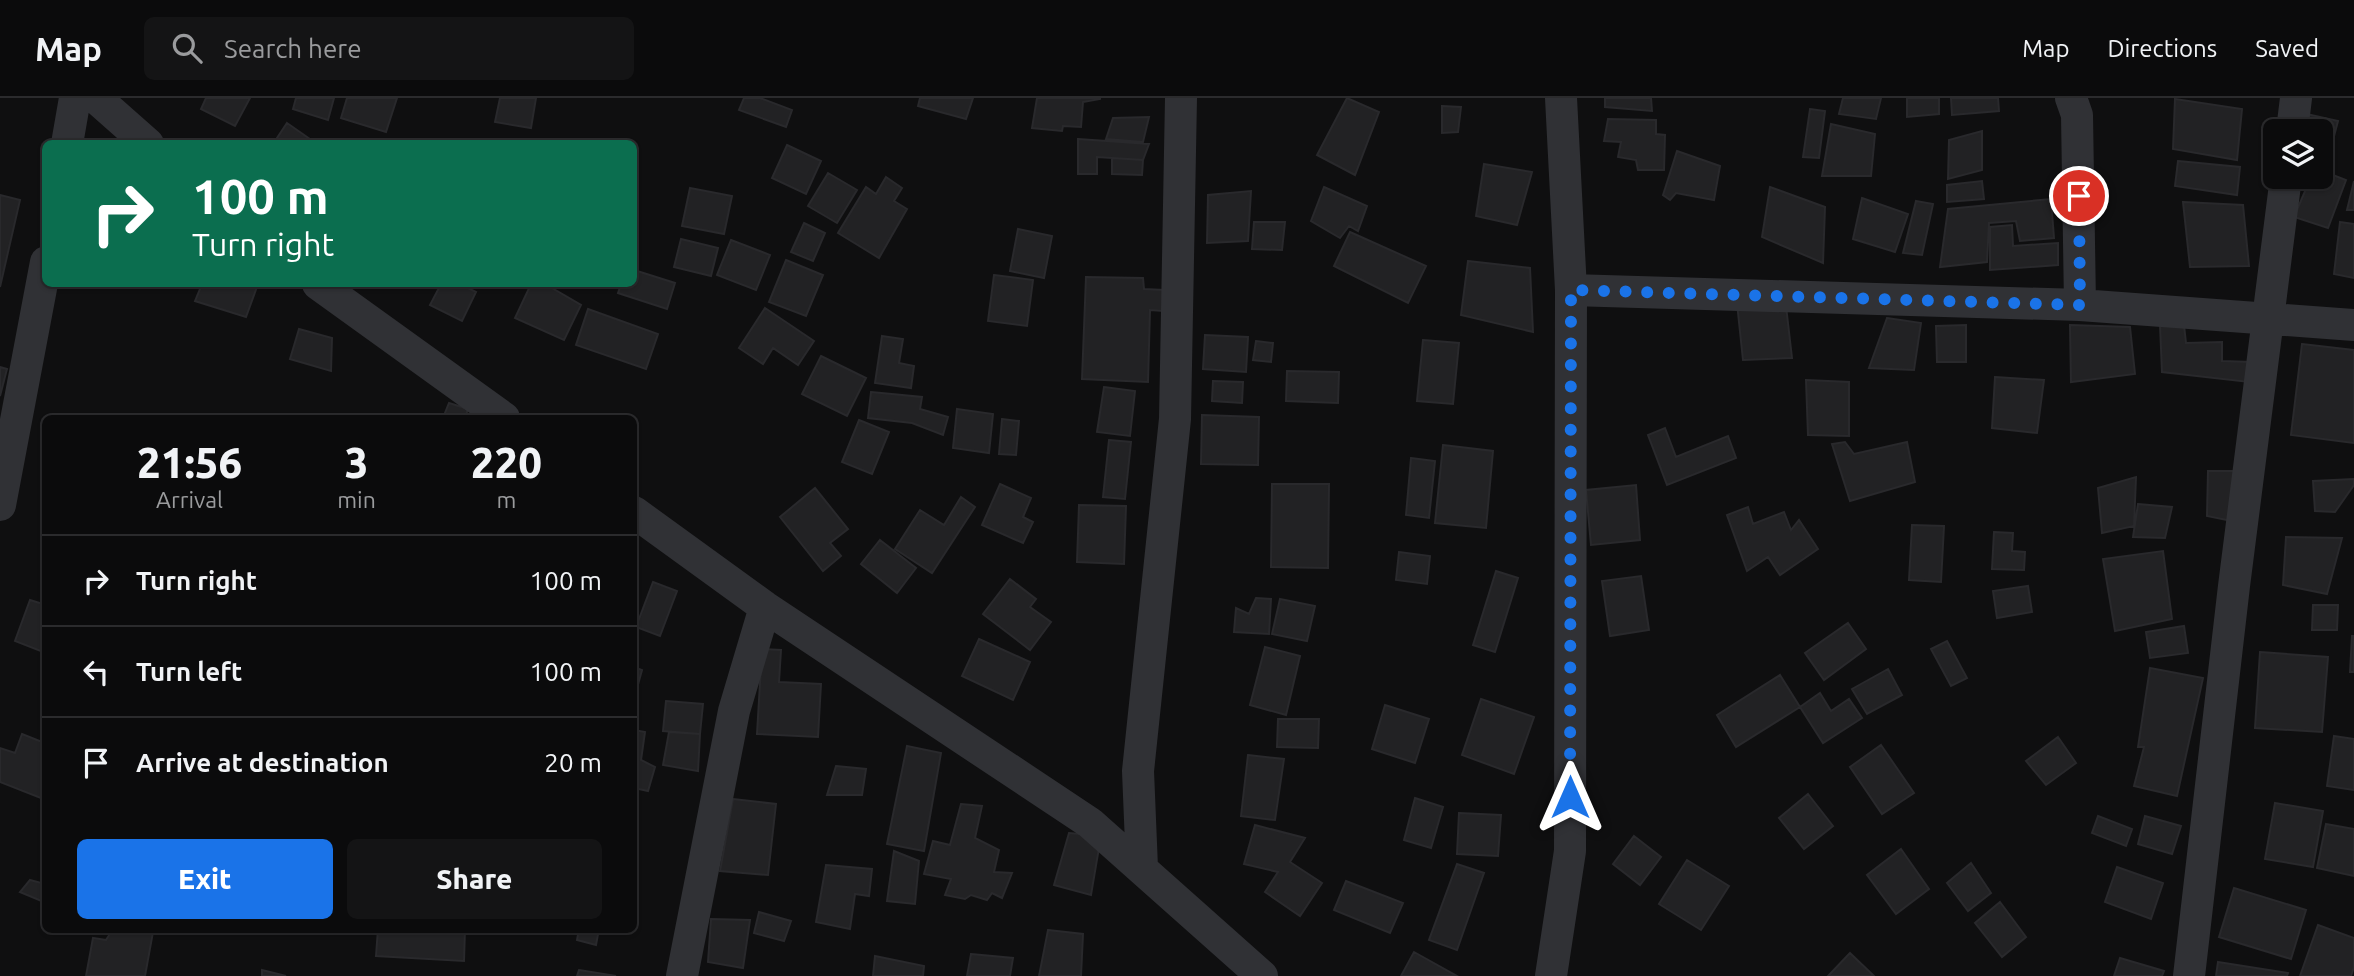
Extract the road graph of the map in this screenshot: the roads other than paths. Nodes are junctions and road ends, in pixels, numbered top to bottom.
1 (75, 98) edge
2 (96, 98) edge
3 (1181, 98) edge
4 (1561, 98) edge
5 (2071, 98) edge
6 (2296, 98) edge
7 (2293, 119) edge
8 (68, 140) edge
9 (143, 140) edge
10 (2284, 189) edge
11 (42, 283) edge
12 (322, 287) edge
13 (1571, 290) junction
14 (2080, 305) junction
15 (2268, 317) junction
16 (2354, 325) edge
17 (500, 415) edge
18 (0, 505) edge
19 (637, 514) edge
20 (765, 607) junction
21 (1142, 868) junction
22 (682, 976) edge
23 (1262, 976) edge
24 (1551, 976) edge
25 (2189, 976) edge

1 - 8 street
2 - 9 street
3 - 21 street
4 - 13 street
5 - 14 street
6 - 7 street
10 - 15 street
11 - 18 street
12 - 17 street
13 - 14 street
13 - 24 street
14 - 15 street
15 - 16 street
15 - 25 street
19 - 20 street
20 - 21 street
20 - 22 street
21 - 23 street

